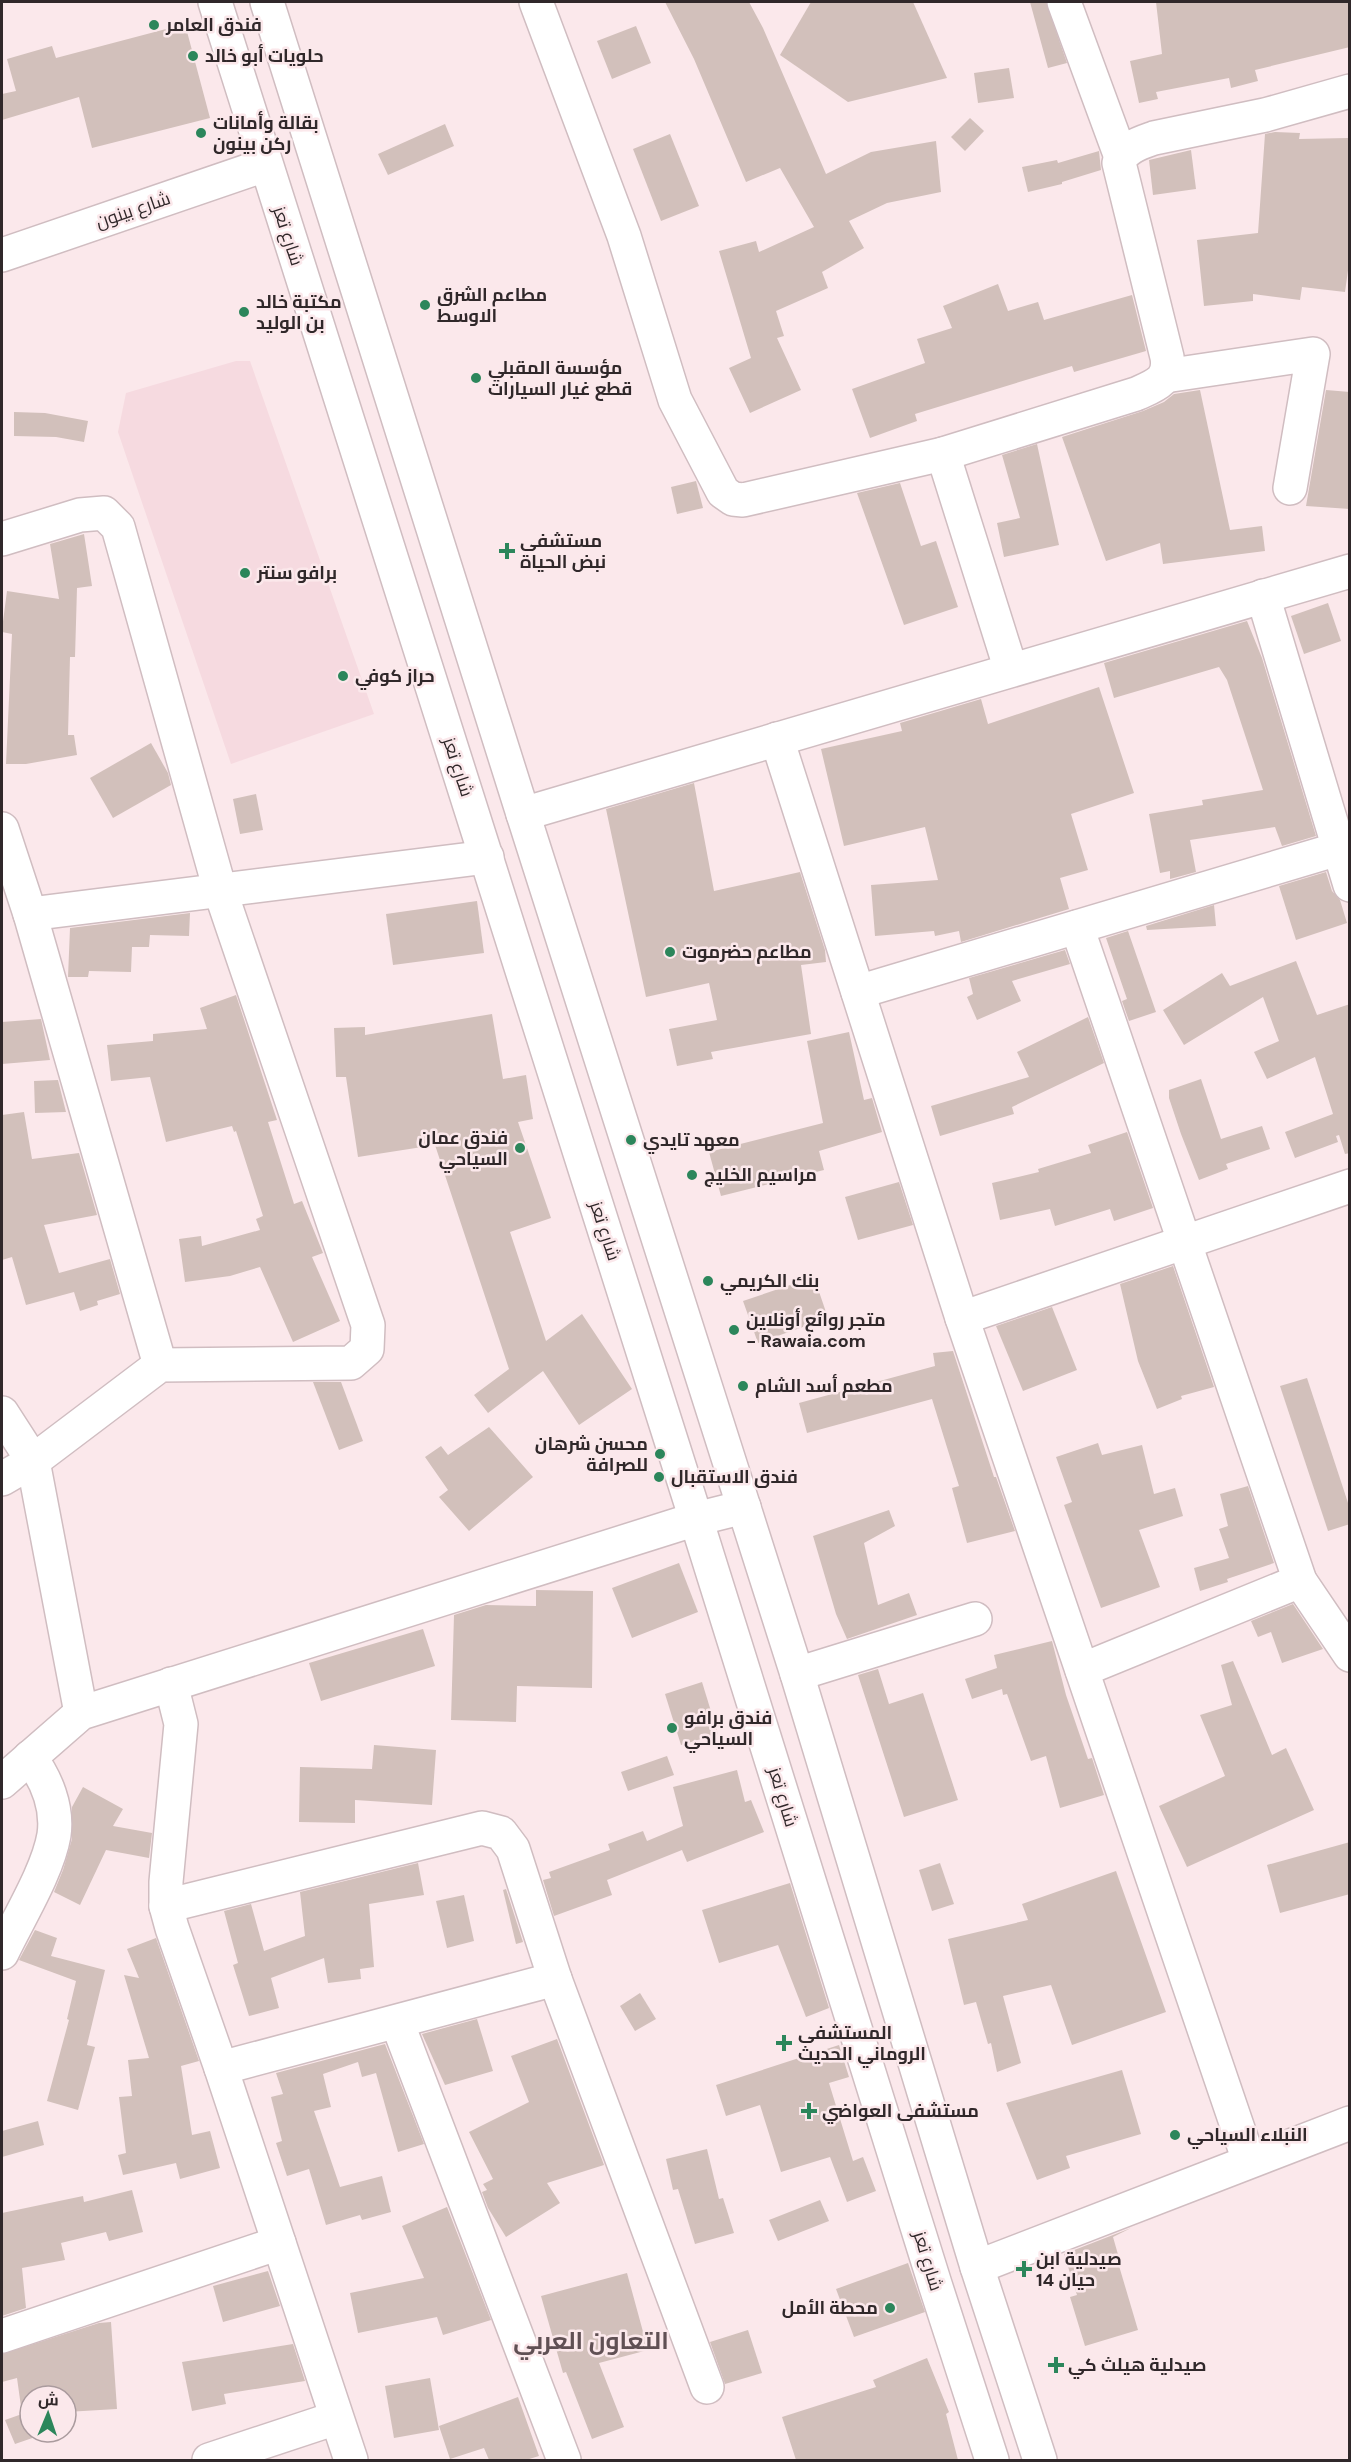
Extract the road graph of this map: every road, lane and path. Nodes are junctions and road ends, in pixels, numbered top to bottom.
1 (215, 2) edge
2 (267, 2) edge
3 (536, 2) edge
4 (1064, 2) edge
5 (1350, 91) edge
6 (1121, 157) junction
7 (265, 165) junction
8 (2, 255) edge
9 (1166, 376) junction
10 (943, 454) junction
11 (1290, 488) dead end
12 (2, 539) edge
13 (1350, 571) edge
14 (1263, 596) junction
15 (1011, 670) junction
16 (777, 740) junction
17 (523, 814) junction
18 (2, 830) edge
19 (1338, 849) junction
20 (487, 857) junction
21 (1350, 885) edge
22 (220, 890) junction
23 (30, 914) junction
24 (1077, 927) junction
25 (858, 992) junction
26 (1350, 1186) edge
27 (1185, 1242) junction
28 (962, 1318) junction
29 (160, 1365) junction
30 (2, 1413) edge
31 (33, 1461) junction
32 (2, 1479) edge
33 (744, 1507) junction
34 (696, 1519) junction
35 (1300, 1581) junction
36 (975, 1619) dead end
37 (1350, 1655) edge
38 (1082, 1670) junction
39 (797, 1674) junction
40 (171, 1684) junction
41 (81, 1713) junction
42 (30, 1757) junction
43 (2, 1782) edge
44 (166, 1906) junction
45 (2, 1953) edge
46 (555, 1979) junction
47 (397, 2022) junction
48 (221, 2068) junction
49 (1350, 2123) edge
50 (1249, 2162) junction
51 (279, 2243) junction
52 (977, 2267) junction
53 (2, 2336) edge
54 (707, 2387) dead end
55 (336, 2418) junction
56 (209, 2460) edge
57 (351, 2460) edge
58 (564, 2460) edge
59 (992, 2460) edge
60 (1040, 2460) edge

1 - 7 main road, شارع تعز
2 - 17 main road
3 - 10 main road
4 - 6 main road
5 - 6 main road
6 - 9 main road
7 - 8 main road, شارع بينون
7 - 20 main road, شارع تعز
9 - 10 main road
9 - 11 main road
10 - 15 main road
12 - 22 main road
13 - 14 main road
14 - 15 main road
14 - 19 main road
15 - 16 main road
16 - 17 main road
16 - 25 main road
17 - 33 main road
18 - 23 main road
19 - 21 main road
19 - 24 main road
20 - 22 main road
20 - 34 main road, شارع تعز
22 - 23 main road
22 - 29 main road
23 - 29 main road
24 - 25 main road
24 - 27 main road
25 - 28 main road
26 - 27 main road
27 - 28 main road
27 - 35 main road
28 - 38 main road
29 - 31 main road
30 - 31 main road
31 - 32 main road
31 - 41 main road
33 - 34 main road
33 - 39 main road
34 - 40 main road
34 - 59 main road, شارع تعز
35 - 37 main road
35 - 38 main road
36 - 39 main road
38 - 50 main road
39 - 52 main road
40 - 41 main road
40 - 44 main road
41 - 42 main road
42 - 43 main road
42 - 45 main road
44 - 46 main road
44 - 48 main road
46 - 47 main road
46 - 54 main road
47 - 48 main road
47 - 58 main road
48 - 51 main road
49 - 50 main road
50 - 52 main road
51 - 53 main road
51 - 55 main road
52 - 60 main road
55 - 56 main road
55 - 57 main road

